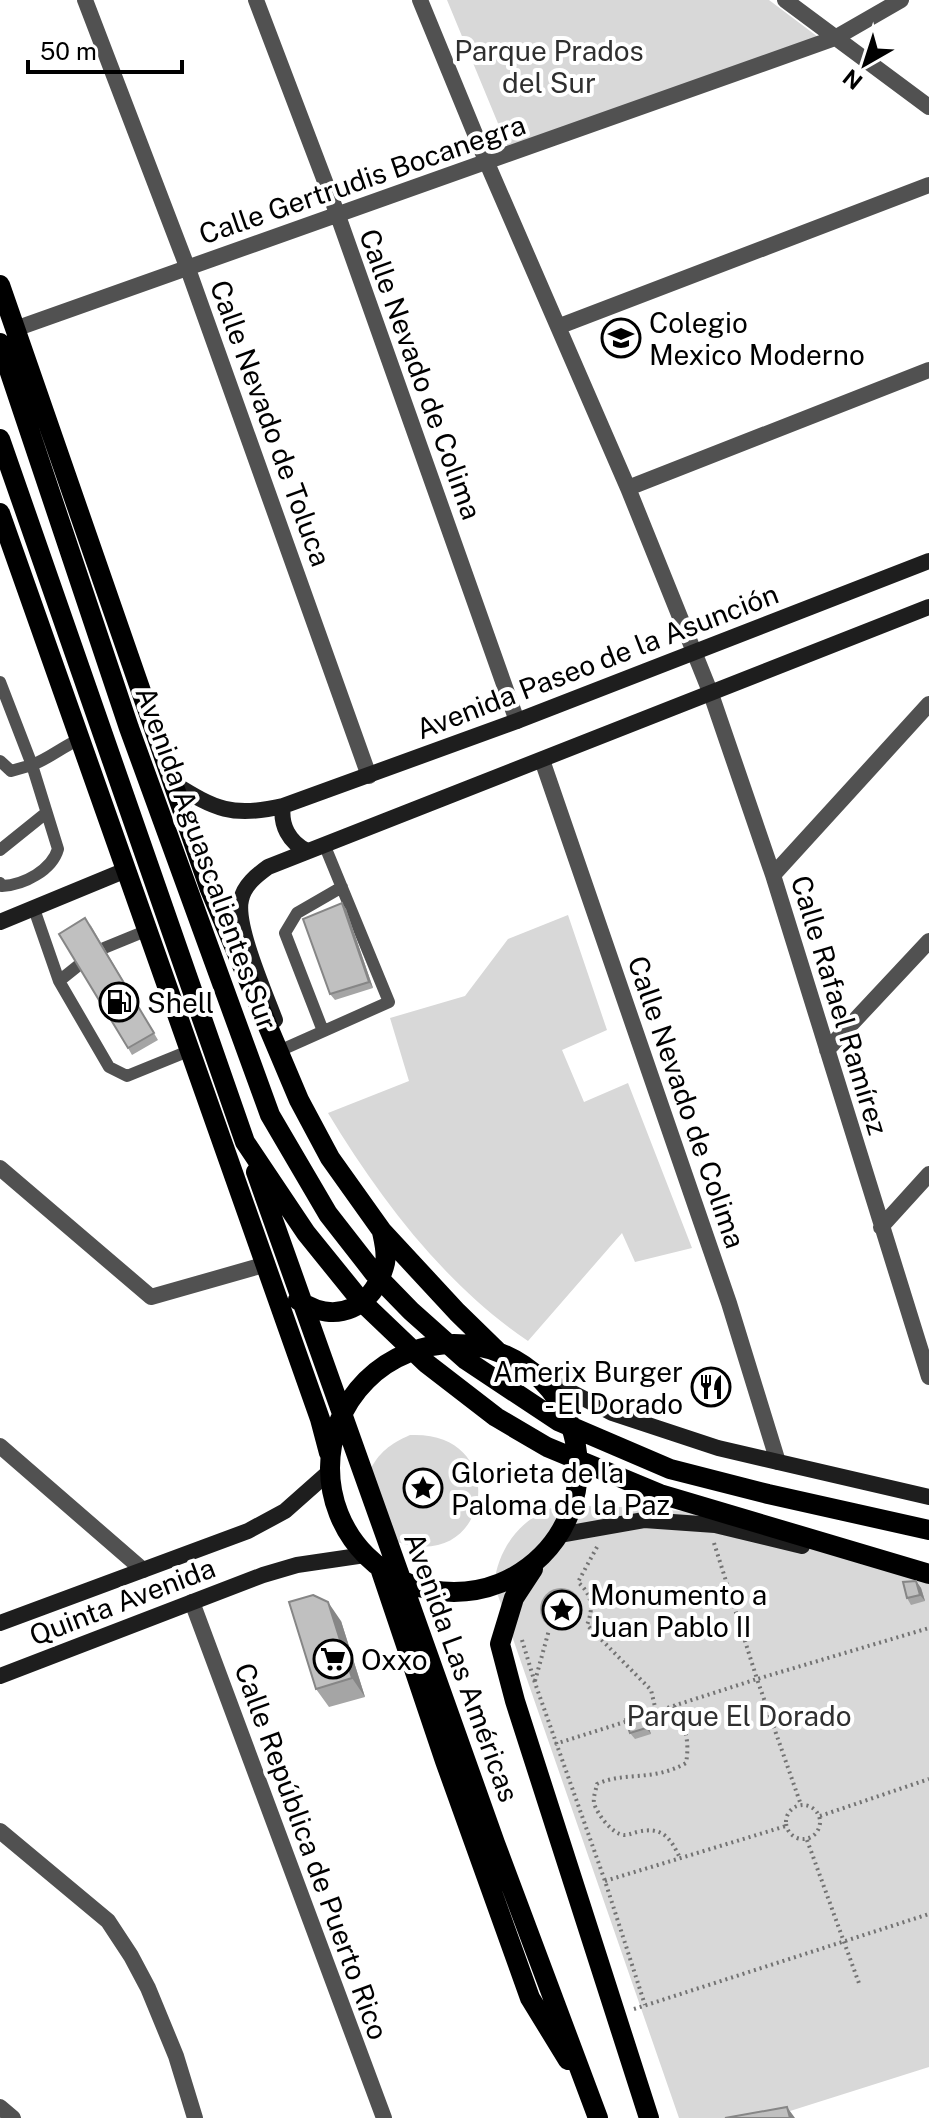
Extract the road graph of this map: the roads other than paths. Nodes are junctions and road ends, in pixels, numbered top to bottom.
1 (85, 0) edge
2 (256, 0) edge
3 (420, 0) edge
4 (785, 0) edge
5 (901, 0) edge
6 (835, 38) junction
7 (929, 107) edge
8 (487, 163) junction
9 (929, 185) edge
10 (337, 213) junction
11 (188, 269) junction
12 (0, 285) edge
13 (560, 326) junction
14 (8, 336) edge
15 (929, 370) edge
16 (0, 439) edge
17 (628, 488) junction
18 (0, 513) edge
19 (929, 561) edge
20 (929, 607) edge
21 (695, 651) junction
22 (0, 682) edge
23 (711, 694) junction
24 (929, 704) edge
25 (517, 721) junction
26 (80, 739) junction
27 (542, 760) junction
28 (0, 761) edge
29 (32, 765) junction
30 (369, 776) junction
31 (173, 783) junction
32 (283, 806) junction
33 (46, 813) junction
34 (324, 844) junction
35 (0, 850) edge
36 (307, 851) junction
37 (126, 870) junction
38 (773, 875) junction
39 (0, 883) edge
40 (342, 887) junction
41 (34, 909) junction
42 (0, 922) edge
43 (148, 930) junction
44 (929, 941) edge
45 (104, 948) edge
46 (79, 965) edge
47 (59, 981) junction
48 (323, 1031) junction
49 (278, 1048) junction
50 (191, 1050) junction
51 (827, 1050) junction
52 (245, 1142) junction
53 (0, 1168) edge
54 (929, 1174) edge
55 (881, 1227) junction
56 (382, 1231) junction
57 (267, 1264) junction
58 (497, 1351) junction
59 (536, 1374) junction
60 (929, 1377) edge
61 (0, 1446) edge
62 (778, 1462) junction
63 (329, 1463) junction
64 (929, 1497) edge
65 (929, 1530) edge
66 (559, 1535) junction
67 (373, 1562) junction
68 (537, 1562) junction
69 (143, 1570) junction
70 (929, 1574) edge
71 (929, 1584) edge
72 (192, 1602) junction
73 (0, 1623) edge
74 (0, 1676) edge
75 (0, 1831) edge
76 (0, 2107) edge
77 (597, 2113) edge
78 (13, 2118) edge
79 (195, 2118) edge
80 (384, 2118) edge
81 (649, 2118) edge

1 - 11 street, Calle Nevado de Toluca
2 - 10 street, Calle Nevado de Colima
3 - 8 street, Calle Rafael Ramírez
4 - 6 street
5 - 6 street, Calle Gertrudis Bocanegra
6 - 7 street
6 - 8 street, Calle Gertrudis Bocanegra
8 - 10 street, Calle Gertrudis Bocanegra
8 - 13 street, Calle Rafael Ramírez
9 - 13 street
10 - 11 street, Calle Gertrudis Bocanegra
10 - 25 street, Calle Nevado de Colima
11 - 14 street, Calle Gertrudis Bocanegra
11 - 30 street, Calle Nevado de Toluca
12 - 14 main road, Avenida Aguascalientes Sur
13 - 17 street, Calle Rafael Ramírez
14 - 31 main road, Avenida Aguascalientes Sur
14 - 65 main road, Avenida Aguascalientes Sur
15 - 17 street
16 - 52 main road, Avenida Aguascalientes Sur
17 - 21 street, Calle Rafael Ramírez
18 - 26 main road
19 - 21 street, Avenida Paseo de la Asunción
20 - 23 street
21 - 23 street, Calle Rafael Ramírez
21 - 25 street, Avenida Paseo de la Asunción
22 - 29 lane
23 - 27 street
23 - 38 street, Calle Rafael Ramírez
24 - 38 street
25 - 30 street, Avenida Paseo de la Asunción
26 - 29 lane
26 - 37 main road
27 - 34 street
27 - 62 street, Calle Nevado de Colima
28 - 29 lane
29 - 33 lane
30 - 32 street, Avenida Paseo de la Asunción
31 - 32 street, Avenida Paseo de la Asunción
31 - 49 main road, Avenida Aguascalientes Sur
32 - 36 street
33 - 35 lane
33 - 39 lane
34 - 36 street
34 - 40 lane
36 - 49 street
37 - 41 street
37 - 43 main road
38 - 51 street, Calle Rafael Ramírez
40 - 48 lane
40 - 48 lane
41 - 42 street
41 - 47 lane
43 - 45 lane
43 - 50 main road
44 - 51 street
46 - 47 lane
47 - 50 lane
48 - 49 lane
49 - 56 main road, Avenida Aguascalientes Sur
50 - 57 main road
51 - 55 street, Calle Rafael Ramírez
52 - 70 main road, Avenida Aguascalientes Sur
52 - 77 main road, Avenida Las Américas
53 - 57 street
54 - 55 street
55 - 60 street, Calle Rafael Ramírez
56 - 57 main road
56 - 58 main road, Avenida Aguascalientes Sur
57 - 63 main road
58 - 59 main road
58 - 63 main road
59 - 62 street
59 - 66 main road
61 - 69 street
62 - 64 street
63 - 67 main road
63 - 69 street, Quinta Avenida
66 - 68 main road
66 - 71 street
67 - 68 main road
67 - 72 street, Quinta Avenida
67 - 77 main road
68 - 81 main road, Avenida Las Américas
69 - 73 street, Quinta Avenida
72 - 74 street, Quinta Avenida
72 - 80 street, Calle República de Puerto Rico
75 - 79 street
76 - 78 street

